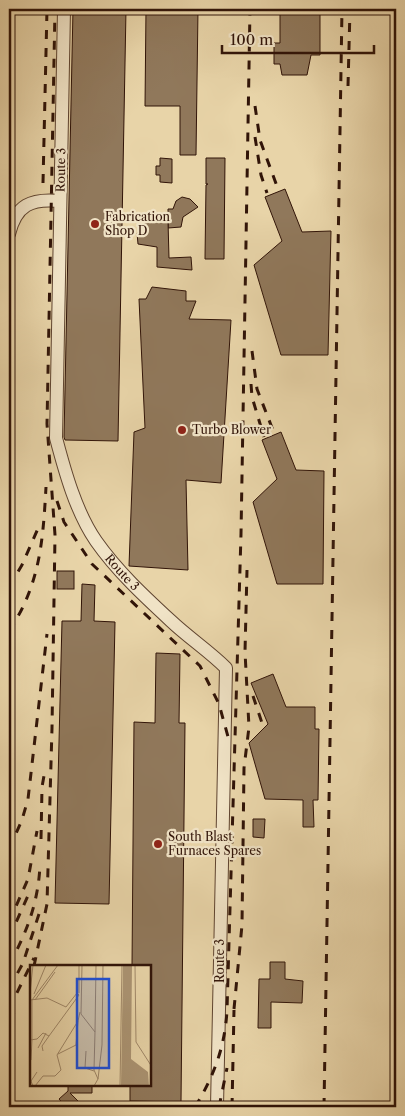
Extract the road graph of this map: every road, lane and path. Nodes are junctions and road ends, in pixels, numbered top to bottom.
1 (64, 9) edge
2 (60, 201) junction
3 (9, 234) edge
4 (217, 1107) edge

1 - 2 street, Route 3
2 - 3 street
2 - 4 street, Route 3

